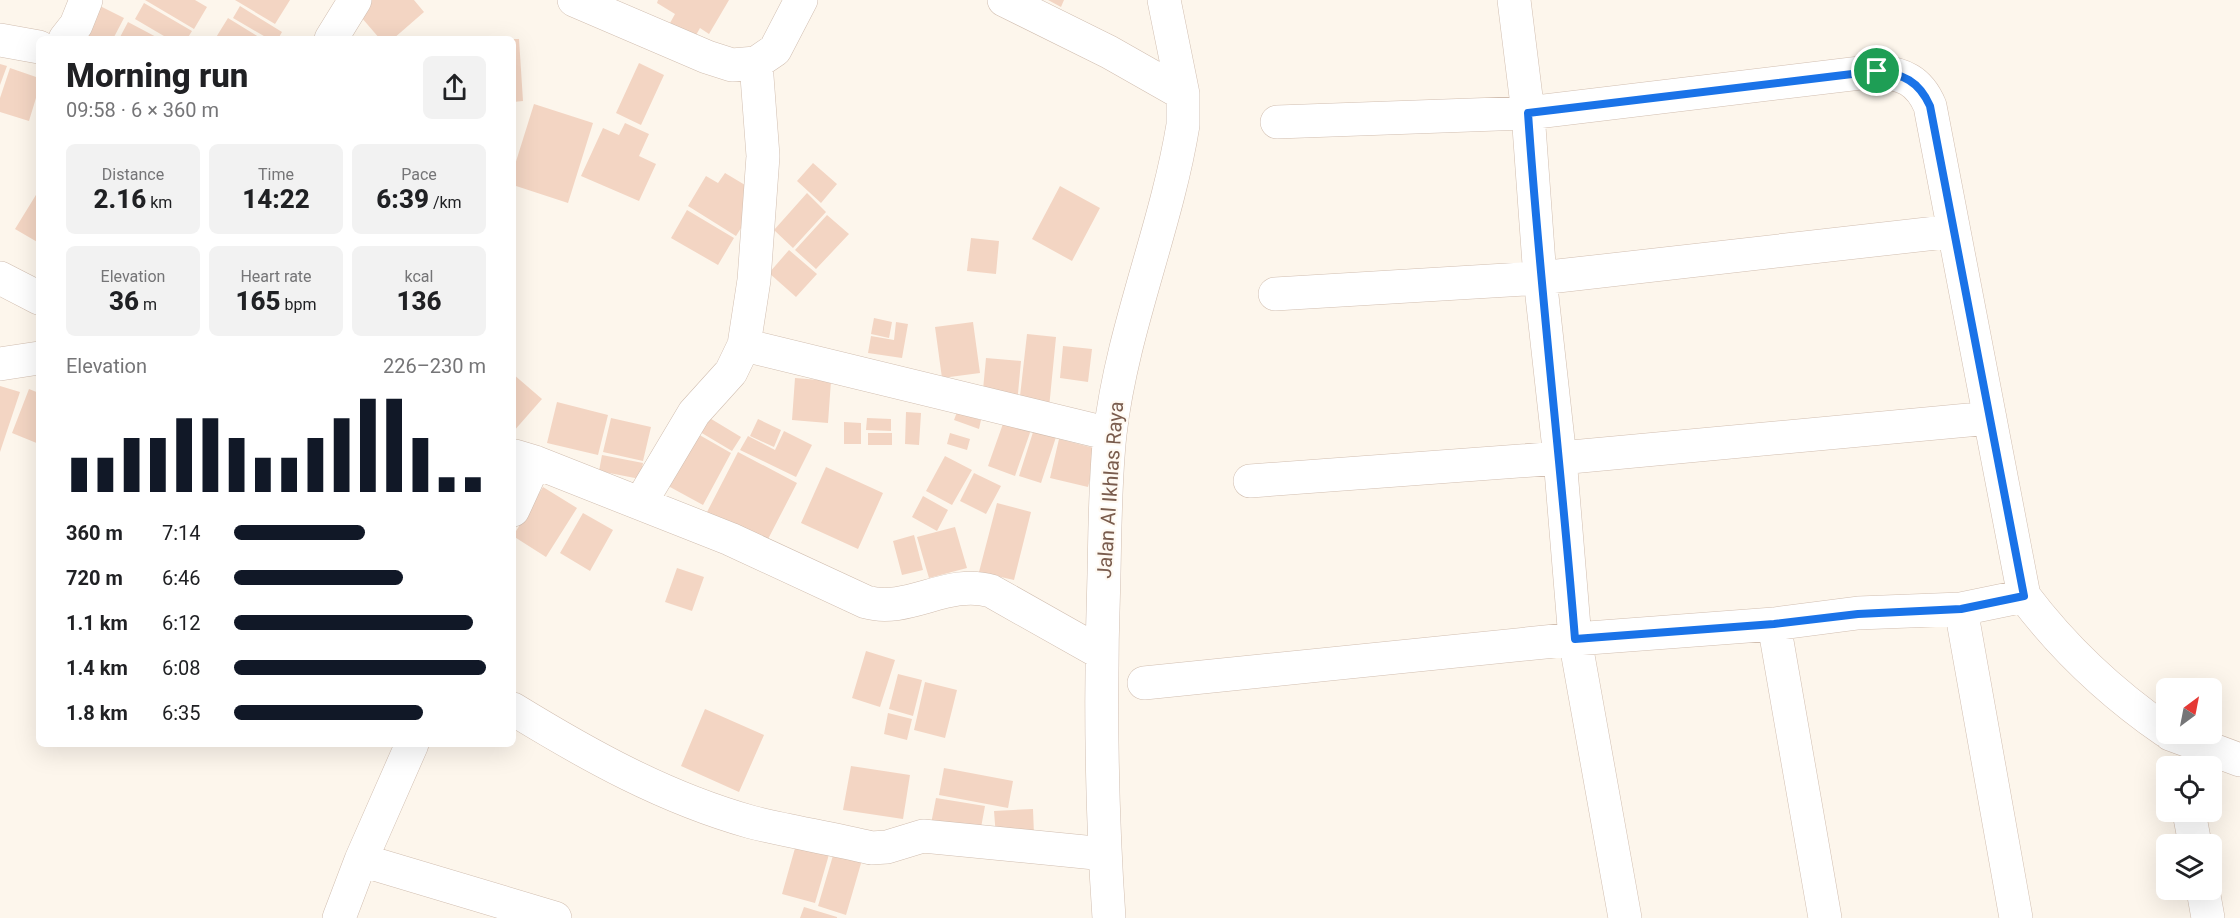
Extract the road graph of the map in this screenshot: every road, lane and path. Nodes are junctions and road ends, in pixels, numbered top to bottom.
1 (86, 0) edge
2 (355, 0) edge
3 (574, 0) edge
4 (801, 0) edge
5 (1004, 0) edge
6 (1164, 0) edge
7 (1514, 0) edge
8 (67, 36) edge
9 (333, 36) edge
10 (0, 40) edge
11 (36, 46) edge
12 (756, 63) junction
13 (1183, 94) junction
14 (1528, 113) junction
15 (1277, 122) dead end
16 (1954, 231) junction
17 (0, 278) edge
18 (1540, 278) junction
19 (1275, 294) dead end
20 (36, 296) edge
21 (744, 345) junction
22 (36, 358) edge
23 (0, 364) edge
24 (1990, 418) junction
25 (1110, 434) junction
26 (524, 458) edge
27 (1560, 458) junction
28 (1250, 481) dead end
29 (516, 496) edge
30 (641, 502) junction
31 (2024, 596) junction
32 (1961, 609) junction
33 (1774, 624) junction
34 (1575, 639) junction
35 (1101, 653) junction
36 (1144, 683) dead end
37 (516, 711) edge
38 (2156, 727) edge
39 (2181, 744) edge
40 (411, 747) edge
41 (2240, 760) edge
42 (1105, 854) junction
43 (361, 860) junction
44 (2205, 900) edge
45 (339, 918) edge
46 (555, 918) edge
47 (1109, 918) edge
48 (1625, 918) edge
49 (1825, 918) edge
50 (2016, 918) edge
51 (2208, 918) edge

1 - 8 street
2 - 9 street
3 - 12 street
4 - 12 street
5 - 13 street
6 - 13 street, Jalan Al Ikhlas Raya
7 - 14 street
10 - 11 street
12 - 21 street
13 - 25 street, Jalan Al Ikhlas Raya
14 - 15 street
14 - 16 street
14 - 18 street
16 - 18 street
16 - 24 street
17 - 20 street
18 - 19 street
18 - 27 street
21 - 25 street
21 - 30 street
22 - 23 street
24 - 27 street
24 - 31 street
25 - 35 street, Jalan Al Ikhlas Raya
26 - 29 street
26 - 30 street
27 - 28 street
27 - 34 street
30 - 35 street
31 - 32 street
31 - 38 street
32 - 33 street
32 - 50 street
33 - 34 street
33 - 49 street
34 - 36 street
34 - 48 street
35 - 42 street, Jalan Al Ikhlas Raya
37 - 42 street
39 - 41 street
40 - 43 street
42 - 47 street, Jalan Al Ikhlas Raya
43 - 45 street
43 - 46 street
44 - 51 street

